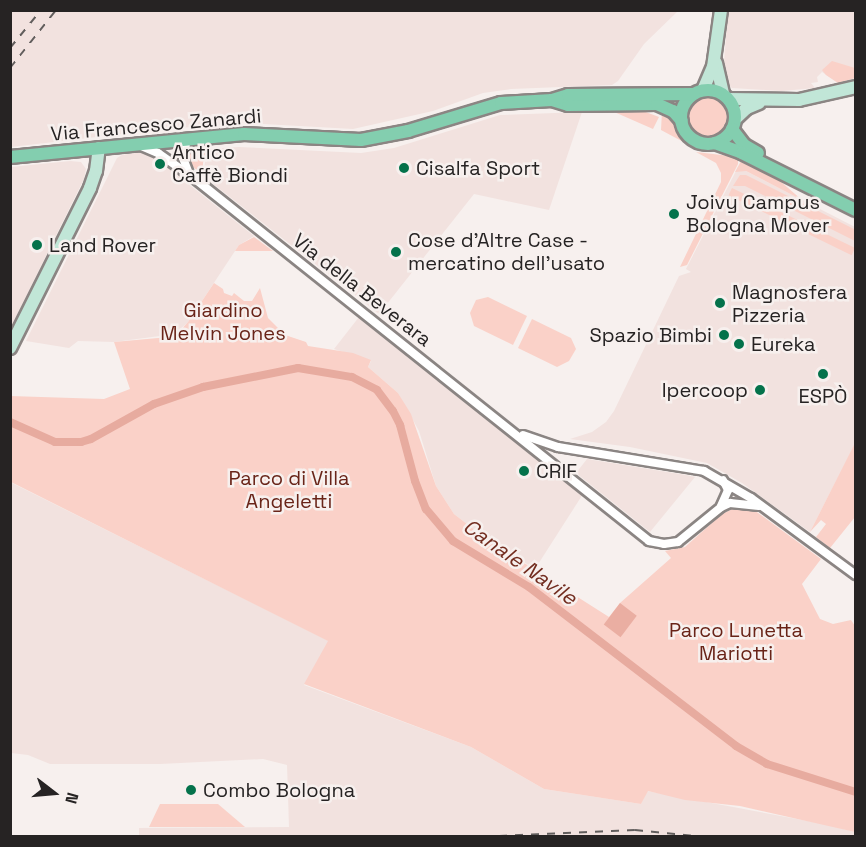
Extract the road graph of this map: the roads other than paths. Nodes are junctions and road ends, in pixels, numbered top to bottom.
1 (715, 10) edge
2 (721, 10) edge
3 (717, 31) junction
4 (715, 58) junction
5 (855, 87) edge
6 (698, 92) junction
7 (726, 97) junction
8 (552, 100) junction
9 (765, 101) junction
10 (682, 121) junction
11 (734, 124) junction
12 (187, 140) junction
13 (715, 143) junction
14 (137, 145) junction
15 (99, 148) junction
16 (10, 157) edge
17 (190, 174) junction
18 (855, 202) edge
19 (855, 210) edge
20 (10, 348) edge
21 (514, 431) junction
22 (569, 448) junction
23 (558, 468) junction
24 (723, 480) junction
25 (759, 506) junction
26 (721, 507) junction
27 (855, 575) edge

1 - 3 main road
2 - 3 main road
3 - 4 main road
4 - 6 main road
4 - 7 main road
5 - 9 main road
6 - 7 main road
6 - 8 main road, Via Francesco Zanardi
6 - 10 main road
7 - 9 main road
7 - 11 main road
8 - 10 main road, Via Francesco Zanardi
8 - 12 main road, Via Francesco Zanardi
9 - 11 main road
10 - 13 main road
11 - 13 main road
11 - 18 main road
12 - 14 main road, Via Francesco Zanardi
12 - 17 street
13 - 19 main road
14 - 15 main road, Via Francesco Zanardi
14 - 17 street, Via della Beverara
15 - 16 main road, Via Francesco Zanardi
15 - 20 main road
17 - 21 street, Via della Beverara
21 - 22 street, Via della Beverara
21 - 23 street, Via della Beverara
22 - 23 street
22 - 24 street, Via della Beverara
23 - 26 street, Via della Beverara
24 - 25 street, Via della Beverara
24 - 26 street
25 - 26 street
25 - 27 street, Via della Beverara

